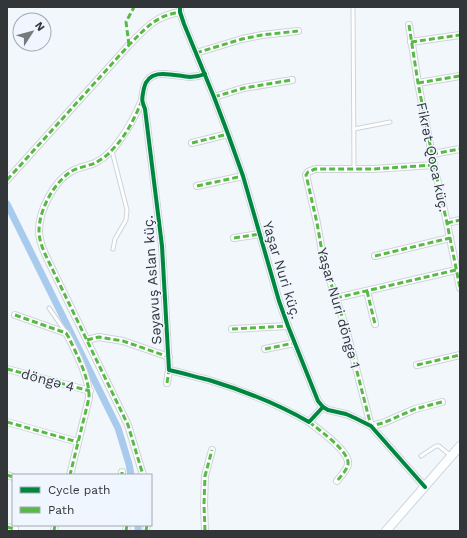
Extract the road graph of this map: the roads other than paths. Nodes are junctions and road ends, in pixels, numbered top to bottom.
1 (354, 7) edge
2 (180, 9) edge
3 (409, 25) dead end
4 (298, 31) dead end
5 (460, 36) edge
6 (411, 42) junction
7 (196, 53) junction
8 (205, 74) junction
9 (460, 76) edge
10 (292, 80) dead end
11 (418, 83) junction
12 (214, 97) junction
13 (142, 100) junction
14 (390, 122) dead end
15 (354, 129) junction
16 (228, 134) junction
17 (192, 142) dead end
18 (460, 149) edge
19 (112, 151) junction
20 (432, 154) junction
21 (434, 165) junction
22 (354, 169) junction
23 (243, 176) junction
24 (7, 180) edge
25 (197, 186) dead end
26 (460, 220) edge
27 (447, 223) junction
28 (260, 234) junction
29 (234, 238) dead end
30 (450, 238) junction
31 (112, 249) dead end
32 (375, 256) dead end
33 (456, 270) junction
34 (460, 288) edge
35 (367, 291) junction
36 (336, 298) junction
37 (48, 308) dead end
38 (15, 315) dead end
39 (375, 324) dead end
40 (288, 326) junction
41 (232, 329) dead end
42 (66, 333) junction
43 (87, 340) junction
44 (294, 343) junction
45 (265, 349) dead end
46 (460, 355) edge
47 (169, 357) junction
48 (417, 365) dead end
49 (7, 369) edge
50 (170, 370) junction
51 (167, 383) dead end
52 (90, 391) junction
53 (442, 402) dead end
54 (323, 407) junction
55 (7, 422) edge
56 (309, 422) junction
57 (371, 426) junction
58 (78, 442) junction
59 (460, 446) edge
60 (212, 450) dead end
61 (421, 456) dead end
62 (451, 456) junction
63 (70, 474) edge
64 (143, 474) edge
65 (337, 481) dead end
66 (425, 487) junction
67 (7, 527) edge
68 (15, 529) dead end
69 (205, 531) edge
70 (386, 531) edge

1 - 15 lane
2 - 7 street, Yaşar Nuri küç.
2 - 24 street
3 - 6 street, Fikrət Qoca küç.
4 - 7 street
5 - 6 street
6 - 11 street, Fikrət Qoca küç.
7 - 8 street, Yaşar Nuri küç.
8 - 12 street, Yaşar Nuri küç.
8 - 13 street, Səyavuş Aslan küç.
9 - 11 street
10 - 12 street
11 - 20 street, Fikrət Qoca küç.
12 - 16 street, Yaşar Nuri küç.
13 - 19 street
13 - 47 street, Səyavuş Aslan küç.
14 - 15 lane
15 - 22 lane
16 - 17 street
16 - 23 street, Yaşar Nuri küç.
18 - 20 street
19 - 31 lane
19 - 43 street
20 - 21 street, Fikrət Qoca küç.
21 - 22 street, Yaşar Nuri döngə 1
21 - 27 street, Fikrət Qoca küç.
22 - 36 street, Yaşar Nuri döngə 1
23 - 25 street
23 - 28 street, Yaşar Nuri küç.
26 - 27 street
27 - 30 street, Fikrət Qoca küç.
28 - 29 street
28 - 40 street, Yaşar Nuri küç.
30 - 32 street
30 - 33 street, Fikrət Qoca küç.
33 - 34 street, Fikrət Qoca küç.
33 - 35 street
35 - 36 street
35 - 39 street
36 - 57 street, Yaşar Nuri döngə 1
37 - 42 lane
38 - 42 street
40 - 41 street
40 - 44 street, Yaşar Nuri küç.
42 - 52 street
43 - 47 street
43 - 64 street
44 - 45 street
44 - 54 street, Yaşar Nuri küç.
46 - 48 street
47 - 50 street, Səyavuş Aslan küç.
49 - 52 street, döngə 4
50 - 51 street, Səyavuş Aslan küç.
50 - 56 street
52 - 58 street
53 - 57 street
54 - 56 street
54 - 57 street
55 - 58 street
56 - 65 street
57 - 66 street
58 - 63 street
59 - 62 street
60 - 69 street
61 - 62 lane
62 - 66 street
66 - 70 street
67 - 68 street

